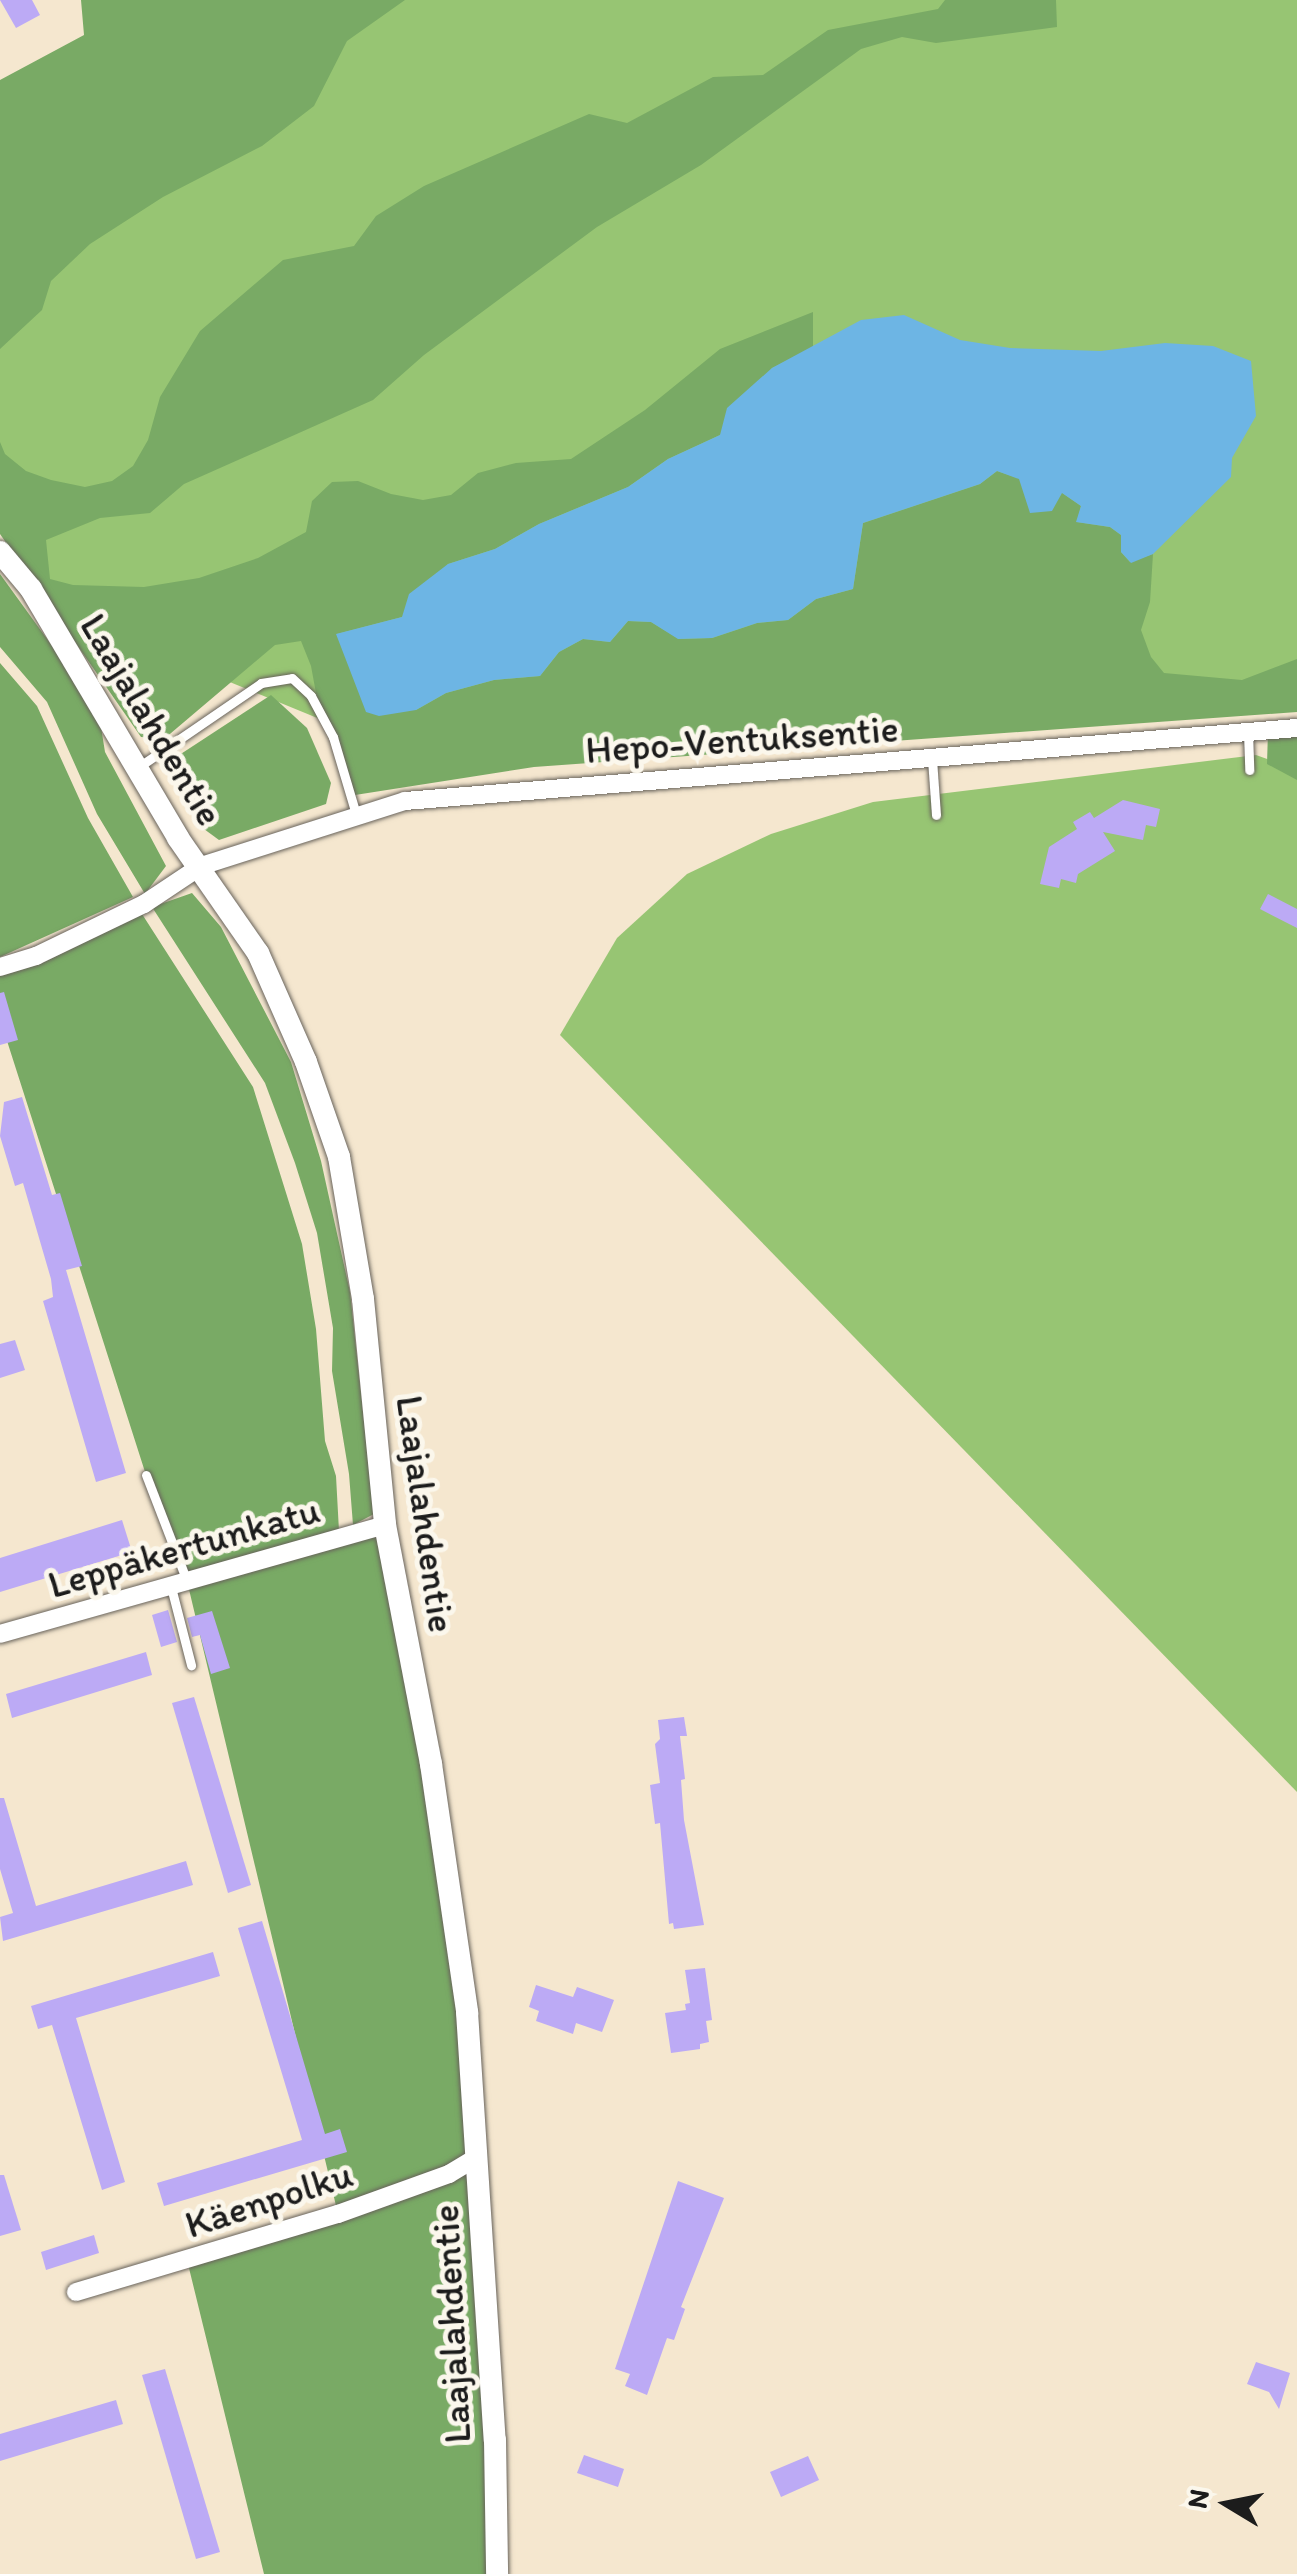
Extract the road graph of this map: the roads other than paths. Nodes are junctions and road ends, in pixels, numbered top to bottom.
1 (0, 552) edge
2 (1297, 728) edge
3 (1248, 732) junction
4 (932, 758) junction
5 (138, 768) junction
6 (1249, 770) dead end
7 (356, 814) junction
8 (936, 814) dead end
9 (201, 866) junction
10 (0, 967) edge
11 (146, 1475) dead end
12 (385, 1525) junction
13 (179, 1584) junction
14 (0, 1634) edge
15 (191, 1665) dead end
16 (477, 2157) junction
17 (76, 2292) dead end
18 (497, 2574) edge

1 - 5 street, Laajalahdentie
2 - 3 street, Hepo-Ventuksentie
3 - 4 street, Hepo-Ventuksentie
3 - 6 lane
4 - 7 street, Hepo-Ventuksentie
4 - 8 lane
5 - 7 lane
5 - 9 street, Laajalahdentie
7 - 9 street, Hepo-Ventuksentie
9 - 10 street, Hepo-Ventuksentie
9 - 12 street, Laajalahdentie
11 - 13 lane
12 - 13 street, Leppäkertunkatu
12 - 16 street, Laajalahdentie
13 - 14 street, Leppäkertunkatu
13 - 15 lane
16 - 17 street, Käenpolku
16 - 18 street, Laajalahdentie

